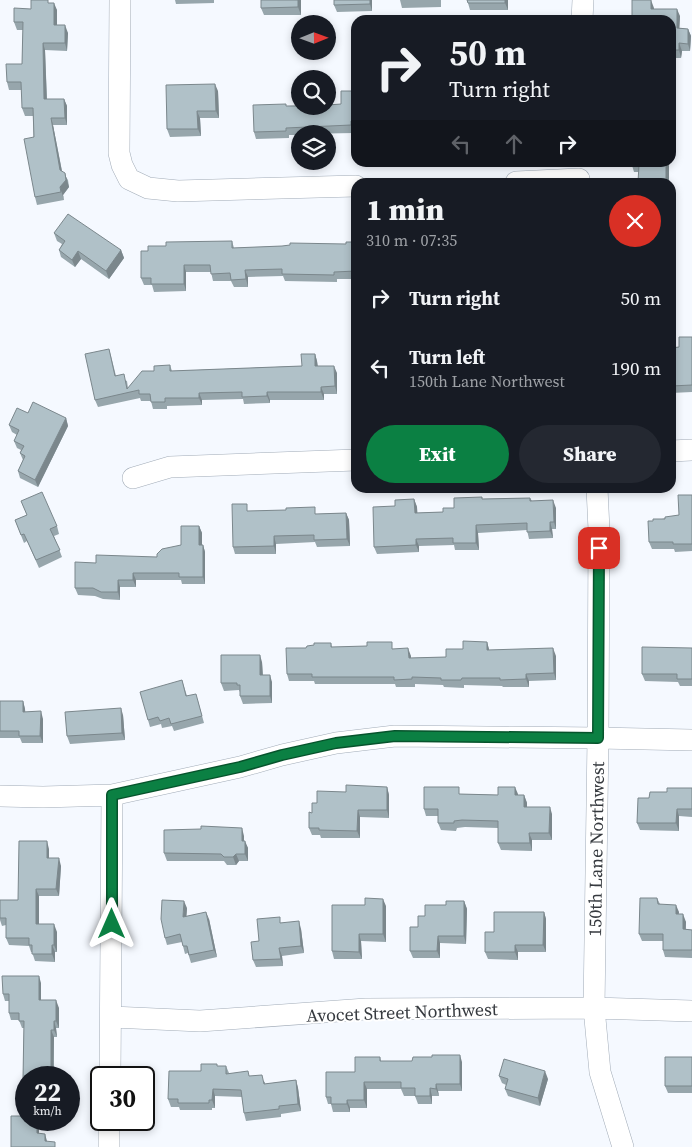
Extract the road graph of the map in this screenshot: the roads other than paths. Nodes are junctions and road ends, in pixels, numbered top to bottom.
1 (120, 0) edge
2 (583, 0) edge
3 (582, 15) edge
4 (579, 175) edge
5 (552, 178) edge
6 (351, 186) edge
7 (692, 450) edge
8 (676, 451) edge
9 (351, 460) edge
10 (133, 478) dead end
11 (597, 493) edge
12 (598, 738) junction
13 (692, 740) edge
14 (112, 795) junction
15 (0, 796) edge
16 (594, 1008) junction
17 (692, 1011) edge
18 (112, 1017) junction
19 (110, 1066) edge
20 (110, 1131) edge
21 (109, 1147) edge
22 (623, 1147) edge

1 - 6 street
2 - 3 street
4 - 5 street
7 - 8 street
9 - 10 street
11 - 12 street, 150th Lane Northwest
12 - 13 street
12 - 14 street
12 - 16 street, 150th Lane Northwest
14 - 15 street
14 - 18 street
16 - 17 street, Avocet Street Northwest
16 - 18 street, Avocet Street Northwest
16 - 22 street, 150th Lane Northwest
18 - 19 street
20 - 21 street

